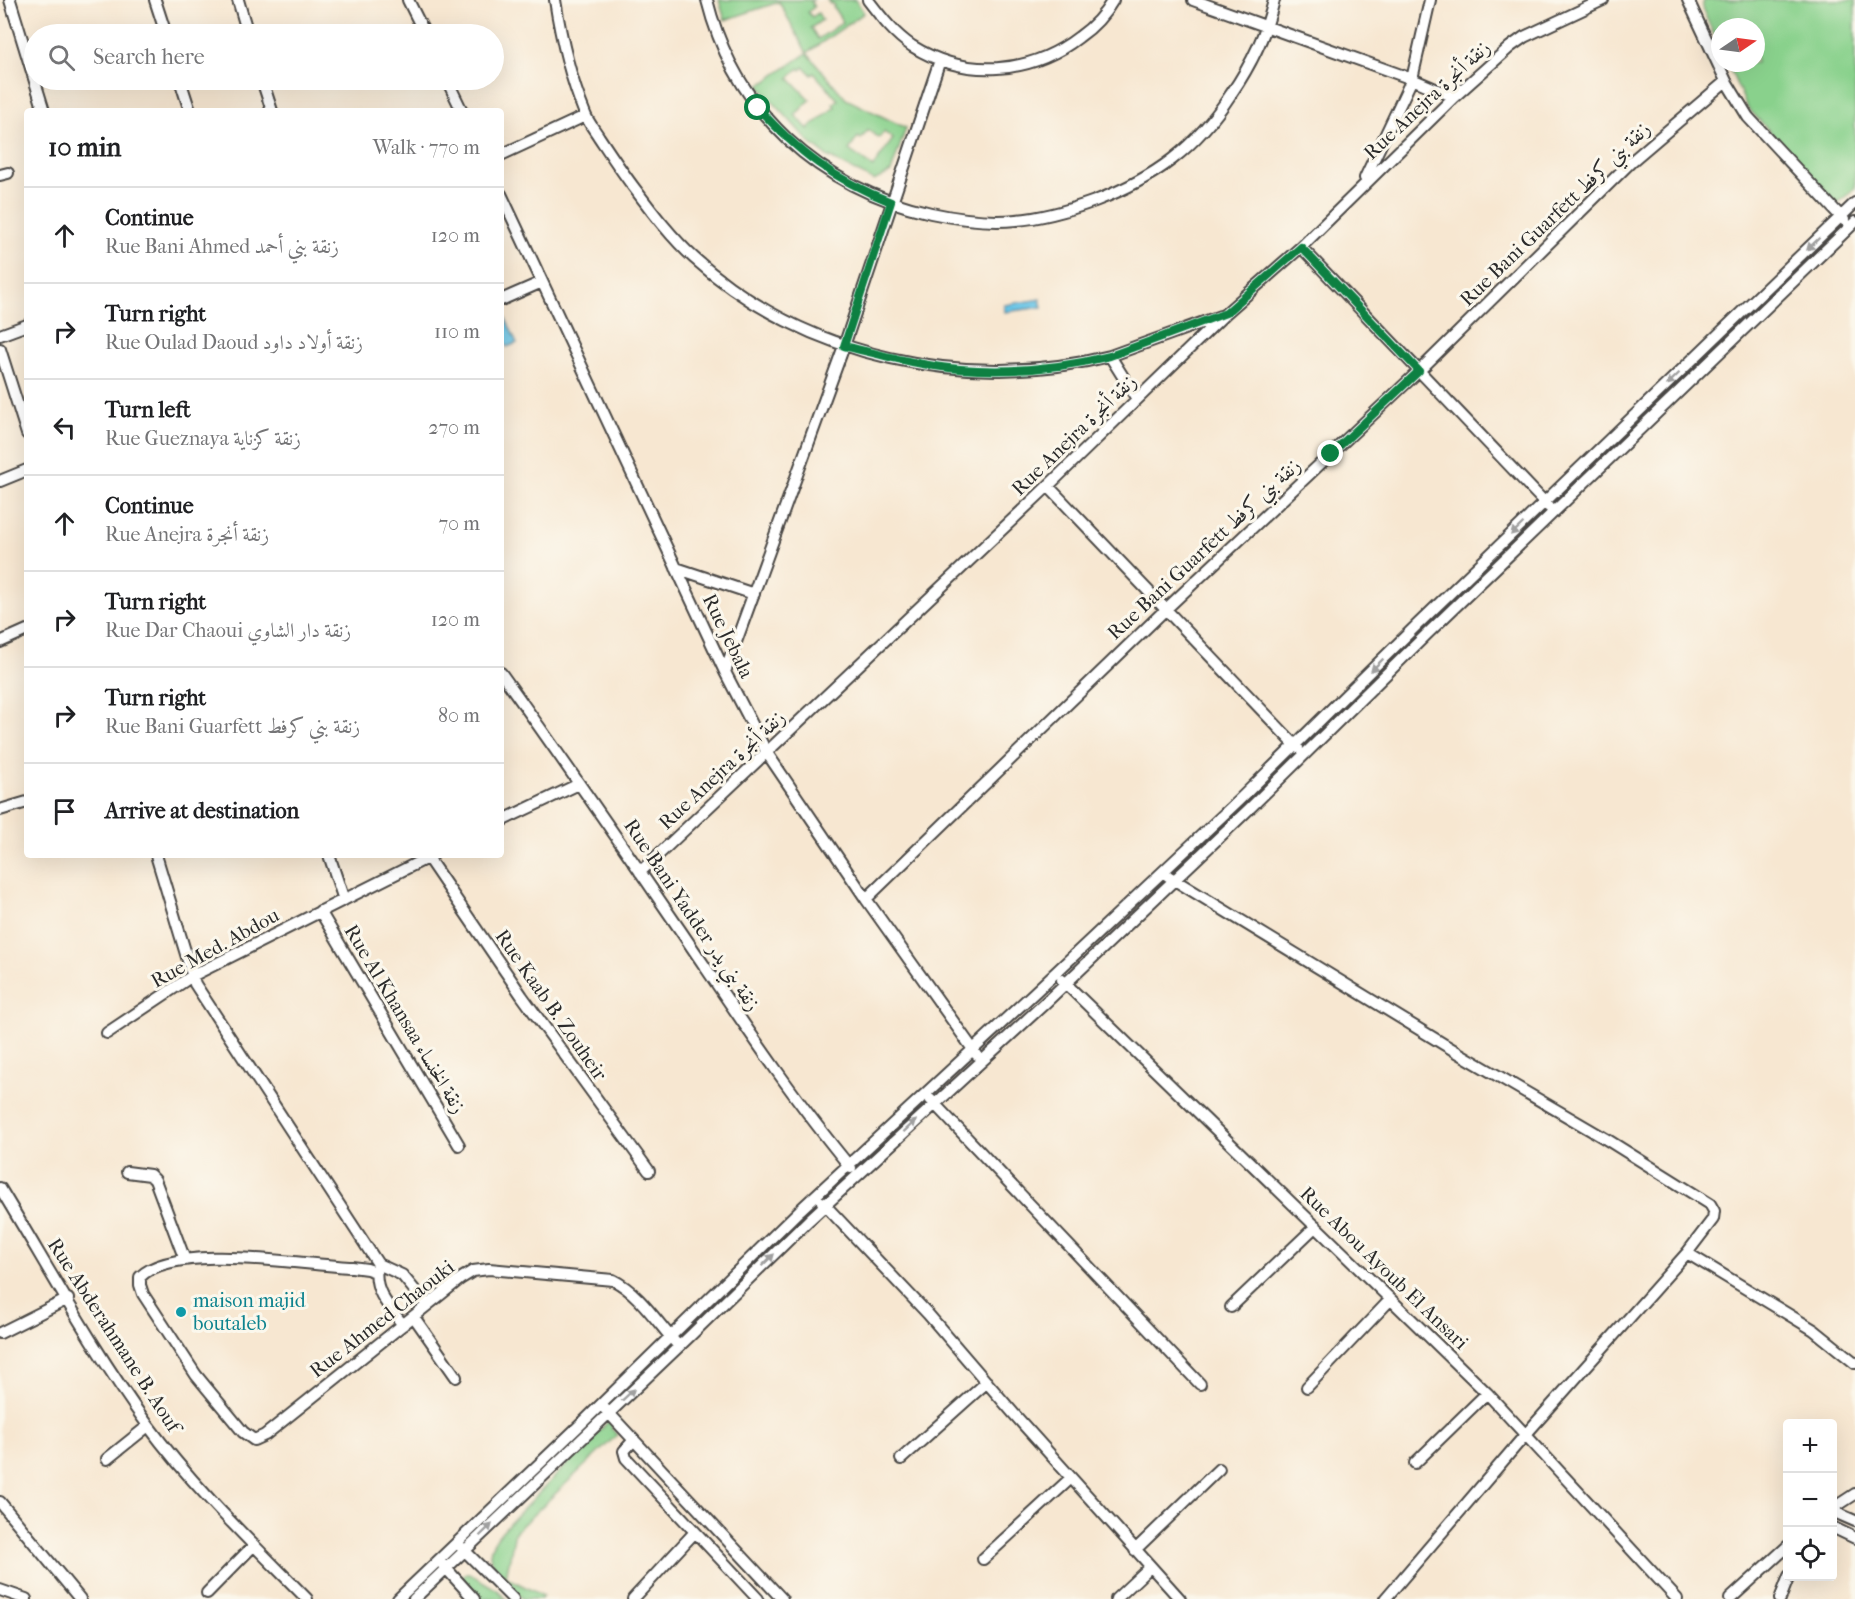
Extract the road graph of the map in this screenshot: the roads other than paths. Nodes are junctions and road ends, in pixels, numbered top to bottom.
1 (10, 0) edge
2 (155, 0) edge
3 (238, 0) edge
4 (408, 0) edge
5 (555, 0) edge
6 (707, 0) edge
7 (868, 0) edge
8 (1113, 0) edge
9 (1193, 0) edge
10 (1274, 0) edge
11 (1430, 0) edge
12 (1603, 0) edge
13 (1688, 0) edge
14 (163, 24) edge
15 (245, 24) edge
16 (420, 24) edge
17 (1267, 27) junction
18 (24, 46) edge
19 (940, 60) junction
20 (1412, 79) junction
21 (1726, 81) junction
22 (38, 90) edge
23 (183, 90) edge
24 (265, 90) edge
25 (452, 90) edge
26 (1454, 96) junction
27 (43, 108) edge
28 (189, 108) edge
29 (271, 108) edge
30 (461, 108) edge
31 (585, 116) junction
32 (504, 154) edge
33 (1361, 186) junction
34 (504, 200) edge
35 (891, 202) junction
36 (1855, 203) edge
37 (1840, 217) junction
38 (1853, 225) edge
39 (1301, 247) junction
40 (542, 282) junction
41 (504, 299) edge
42 (1226, 313) junction
43 (24, 326) edge
44 (0, 335) edge
45 (844, 346) junction
46 (0, 349) edge
47 (1110, 356) junction
48 (1419, 371) junction
49 (1137, 399) junction
50 (24, 425) edge
51 (24, 471) edge
52 (0, 481) edge
53 (1047, 486) junction
54 (1545, 503) junction
55 (1555, 513) junction
56 (676, 568) junction
57 (754, 594) junction
58 (1165, 610) junction
59 (24, 631) edge
60 (0, 642) edge
61 (725, 672) junction
62 (504, 677) edge
63 (1295, 745) junction
64 (767, 753) junction
65 (1305, 755) junction
66 (579, 784) junction
67 (24, 803) edge
68 (0, 810) edge
69 (504, 820) edge
70 (157, 858) edge
71 (330, 858) edge
72 (427, 858) edge
73 (432, 858) edge
74 (640, 872) junction
75 (1162, 872) junction
76 (1173, 881) junction
77 (866, 899) junction
78 (344, 900) junction
79 (320, 911) junction
80 (1056, 973) junction
81 (192, 976) junction
82 (1066, 983) junction
83 (107, 1033) dead end
84 (973, 1050) junction
85 (981, 1061) junction
86 (925, 1094) junction
87 (934, 1104) junction
88 (459, 1145) dead end
89 (848, 1165) junction
90 (649, 1171) dead end
91 (127, 1172) dead end
92 (857, 1176) junction
93 (0, 1188) edge
94 (815, 1196) junction
95 (825, 1206) junction
96 (1316, 1226) junction
97 (1687, 1253) junction
98 (185, 1260) junction
99 (377, 1268) junction
100 (68, 1299) junction
101 (1390, 1300) junction
102 (427, 1305) junction
103 (1231, 1307) dead end
104 (414, 1317) junction
105 (403, 1325) junction
106 (0, 1333) edge
107 (670, 1336) junction
108 (679, 1347) junction
109 (1855, 1363) edge
110 (456, 1377) dead end
111 (987, 1382) junction
112 (1200, 1384) dead end
113 (1307, 1387) dead end
114 (1487, 1393) junction
115 (605, 1409) junction
116 (148, 1426) junction
117 (1526, 1434) junction
118 (633, 1441) junction
119 (106, 1459) dead end
120 (901, 1459) dead end
121 (1414, 1463) dead end
122 (1219, 1469) dead end
123 (1071, 1478) junction
124 (1855, 1494) edge
125 (0, 1502) edge
126 (1837, 1507) edge
127 (1837, 1512) edge
128 (1855, 1521) edge
129 (1837, 1529) edge
130 (695, 1532) junction
131 (1855, 1538) edge
132 (254, 1545) junction
133 (461, 1546) junction
134 (1135, 1550) junction
135 (1783, 1551) edge
136 (983, 1559) dead end
137 (442, 1564) junction
138 (1150, 1566) junction
139 (1787, 1581) edge
140 (0, 1590) edge
141 (207, 1593) dead end
142 (26, 1599) edge
143 (80, 1599) edge
144 (307, 1599) edge
145 (398, 1599) edge
146 (414, 1599) edge
147 (474, 1599) edge
148 (513, 1599) edge
149 (633, 1599) edge
150 (758, 1599) edge
151 (782, 1599) edge
152 (1116, 1599) edge
153 (1180, 1599) edge
154 (1385, 1599) edge
155 (1677, 1599) edge
156 (1730, 1599) edge
157 (1780, 1599) edge

1 - 18 street
2 - 14 street
3 - 15 street
4 - 16 street
5 - 31 street
6 - 35 street
7 - 19 street
8 - 19 street
9 - 17 street
10 - 17 street
11 - 20 street
12 - 26 street, Rue Anejra زنقة أنجرة
13 - 21 street
17 - 20 street
17 - 35 street
19 - 35 street
20 - 26 street
20 - 33 street
21 - 37 street
21 - 48 street, Rue Bani Guarfett زنقة بني كرفط
22 - 27 street
23 - 28 street
24 - 29 street
25 - 30 street
26 - 33 street, Rue Anejra زنقة أنجرة
31 - 32 street
31 - 45 street
33 - 39 street, Rue Anejra زنقة أنجرة
34 - 40 street, Rue Jebala
35 - 45 street
36 - 37 street
37 - 38 street
37 -> 54 street
38 - 55 street
39 - 42 street, Rue Anejra زنقة أنجرة
39 - 48 street
40 - 41 street
40 - 56 street, Rue Jebala
42 - 47 street
42 - 49 street, Rue Anejra زنقة أنجرة
43 - 44 street
45 - 47 street
45 - 57 street
46 - 50 street
47 - 49 street
48 - 54 street
48 - 58 street, Rue Bani Guarfett زنقة بني كرفط
49 - 53 street, Rue Anejra زنقة أنجرة
51 - 52 street
53 - 58 street
53 - 64 street, Rue Anejra زنقة أنجرة
54 - 55 street
54 -> 63 street
55 - 65 street
56 - 57 street
56 - 61 street, Rue Jebala
57 - 61 street
58 - 63 street
58 - 77 street, Rue Bani Guarfett زنقة بني كرفط
59 - 60 street
61 - 64 street, Rue Jebala
62 - 66 street, Rue Bani Yadder زنقة بني يدر
63 - 65 street
63 - 75 street
64 - 74 street, Rue Anejra زنقة أنجرة
64 - 77 street, Rue Jebala
65 - 76 street
66 - 69 street
66 - 74 street, Rue Bani Yadder زنقة بني يدر
67 - 68 street
70 - 81 street
71 - 78 street
72 - 78 street, Rue Med. Abdou
73 - 90 street, Rue Kaab B. Zouheir
74 - 89 street, Rue Bani Yadder زنقة بني يدر
75 - 76 street
75 - 80 street
76 - 82 street
76 - 97 street
77 - 84 street, Rue Jebala
78 - 79 street, Rue Med. Abdou
79 - 81 street, Rue Med. Abdou
79 - 88 street, Rue Al Khansaa زنقة الخنساء
80 - 82 street, Rue Abou Ayoub El Ansari
80 - 84 street
81 - 83 street, Rue Med. Abdou
81 - 99 street
82 - 85 street
82 - 96 street, Rue Abou Ayoub El Ansari
84 - 85 street, Rue Jebala
84 - 86 street
85 - 87 street
86 - 87 street
86 - 89 street
92 -> 87 street
87 - 112 street
89 - 92 street, Rue Bani Yadder زنقة بني يدر
89 - 94 street
91 - 98 street
92 - 95 street
93 - 100 street, Rue Abderahmane B. Aouf
94 - 95 street
94 - 107 street
108 -> 95 street
95 - 111 street
96 - 101 street, Rue Abou Ayoub El Ansari
96 - 103 street
97 - 109 street
97 - 117 street
98 - 99 street
98 - 105 street, Rue Ahmed Chaouki
99 - 102 street
99 - 105 street
100 - 106 street
100 - 116 street, Rue Abderahmane B. Aouf
101 - 113 street
101 - 114 street, Rue Abou Ayoub El Ansari
102 - 104 street, Rue Ahmed Chaouki
102 - 107 street, Rue Ahmed Chaouki
104 - 105 street, Rue Ahmed Chaouki
104 - 110 street
107 - 108 street, Rue Ahmed Chaouki
107 - 115 street
115 -> 108 street
111 - 120 street
111 - 123 street
114 - 117 street, Rue Abou Ayoub El Ansari
114 - 121 street
115 - 118 street
115 - 133 street
116 - 119 street
116 - 132 street, Rue Abderahmane B. Aouf
117 - 154 street
117 - 155 street, Rue Abou Ayoub El Ansari
118 - 130 street
118 - 151 street
122 - 134 street
123 - 134 street
123 - 136 street
124 - 126 street
125 - 143 street
127 - 128 street
129 - 131 street
130 - 149 street
130 - 150 street
132 - 141 street
132 - 144 street, Rue Abderahmane B. Aouf
133 - 137 street
133 - 148 street
134 - 138 street
135 - 156 street
137 - 145 street
137 - 146 street
137 - 147 street
138 - 152 street
138 - 153 street
139 - 157 street
140 - 142 street

